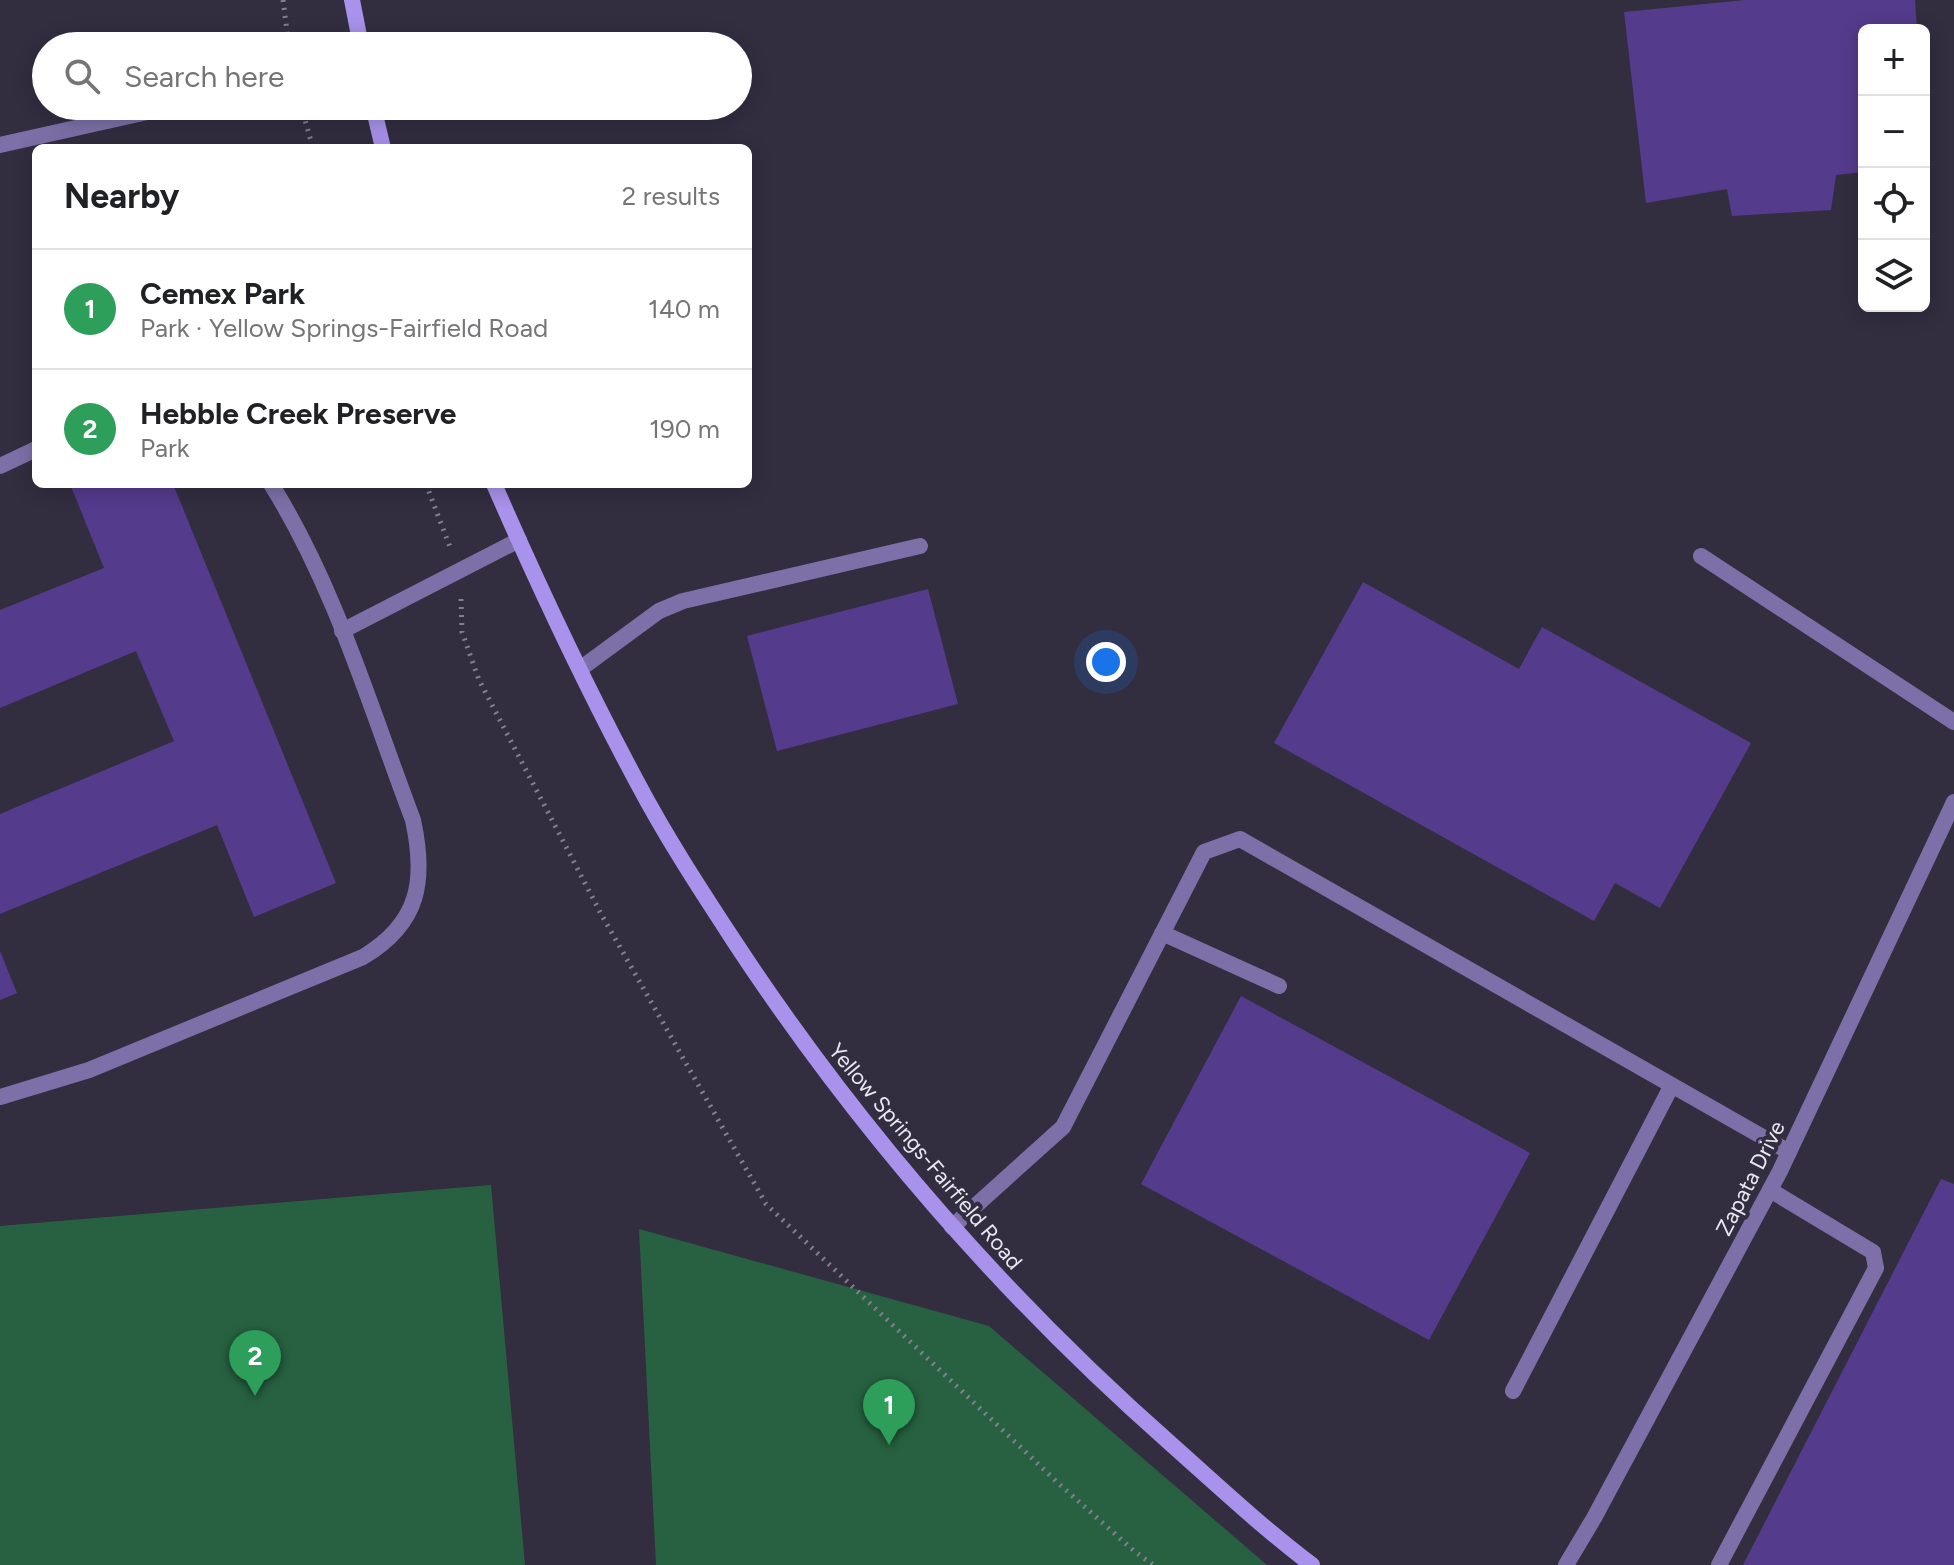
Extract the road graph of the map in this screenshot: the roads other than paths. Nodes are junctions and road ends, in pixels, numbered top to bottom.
1 (352, 0) edge
2 (358, 32) edge
3 (112, 120) edge
4 (376, 120) edge
5 (382, 144) edge
6 (0, 145) edge
7 (32, 451) edge
8 (0, 466) edge
9 (274, 488) edge
10 (496, 488) edge
11 (519, 540) junction
12 (920, 546) dead end
13 (1701, 556) dead end
14 (342, 631) junction
15 (580, 669) junction
16 (1954, 722) edge
17 (1954, 802) edge
18 (1162, 933) junction
19 (1279, 986) dead end
20 (1672, 1085) junction
21 (0, 1097) edge
22 (1789, 1152) junction
23 (1770, 1190) junction
24 (952, 1227) junction
25 (1513, 1391) dead end
26 (1312, 1565) edge
27 (1566, 1565) edge
28 (1719, 1565) edge

1 - 2 main road
3 - 6 street
4 - 5 main road
7 - 8 street
9 - 14 street
10 - 11 main road, Yellow Springs-Fairfield Road
11 - 14 street
11 - 15 main road, Yellow Springs-Fairfield Road
12 - 15 street
13 - 16 street
14 - 21 street
15 - 24 main road, Yellow Springs-Fairfield Road
17 - 22 street, Zapata Drive
18 - 19 street
18 - 20 street
18 - 24 street
20 - 22 street
20 - 25 street
22 - 23 street, Zapata Drive
23 - 27 street, Zapata Drive
23 - 28 street
24 - 26 main road, Yellow Springs-Fairfield Road

